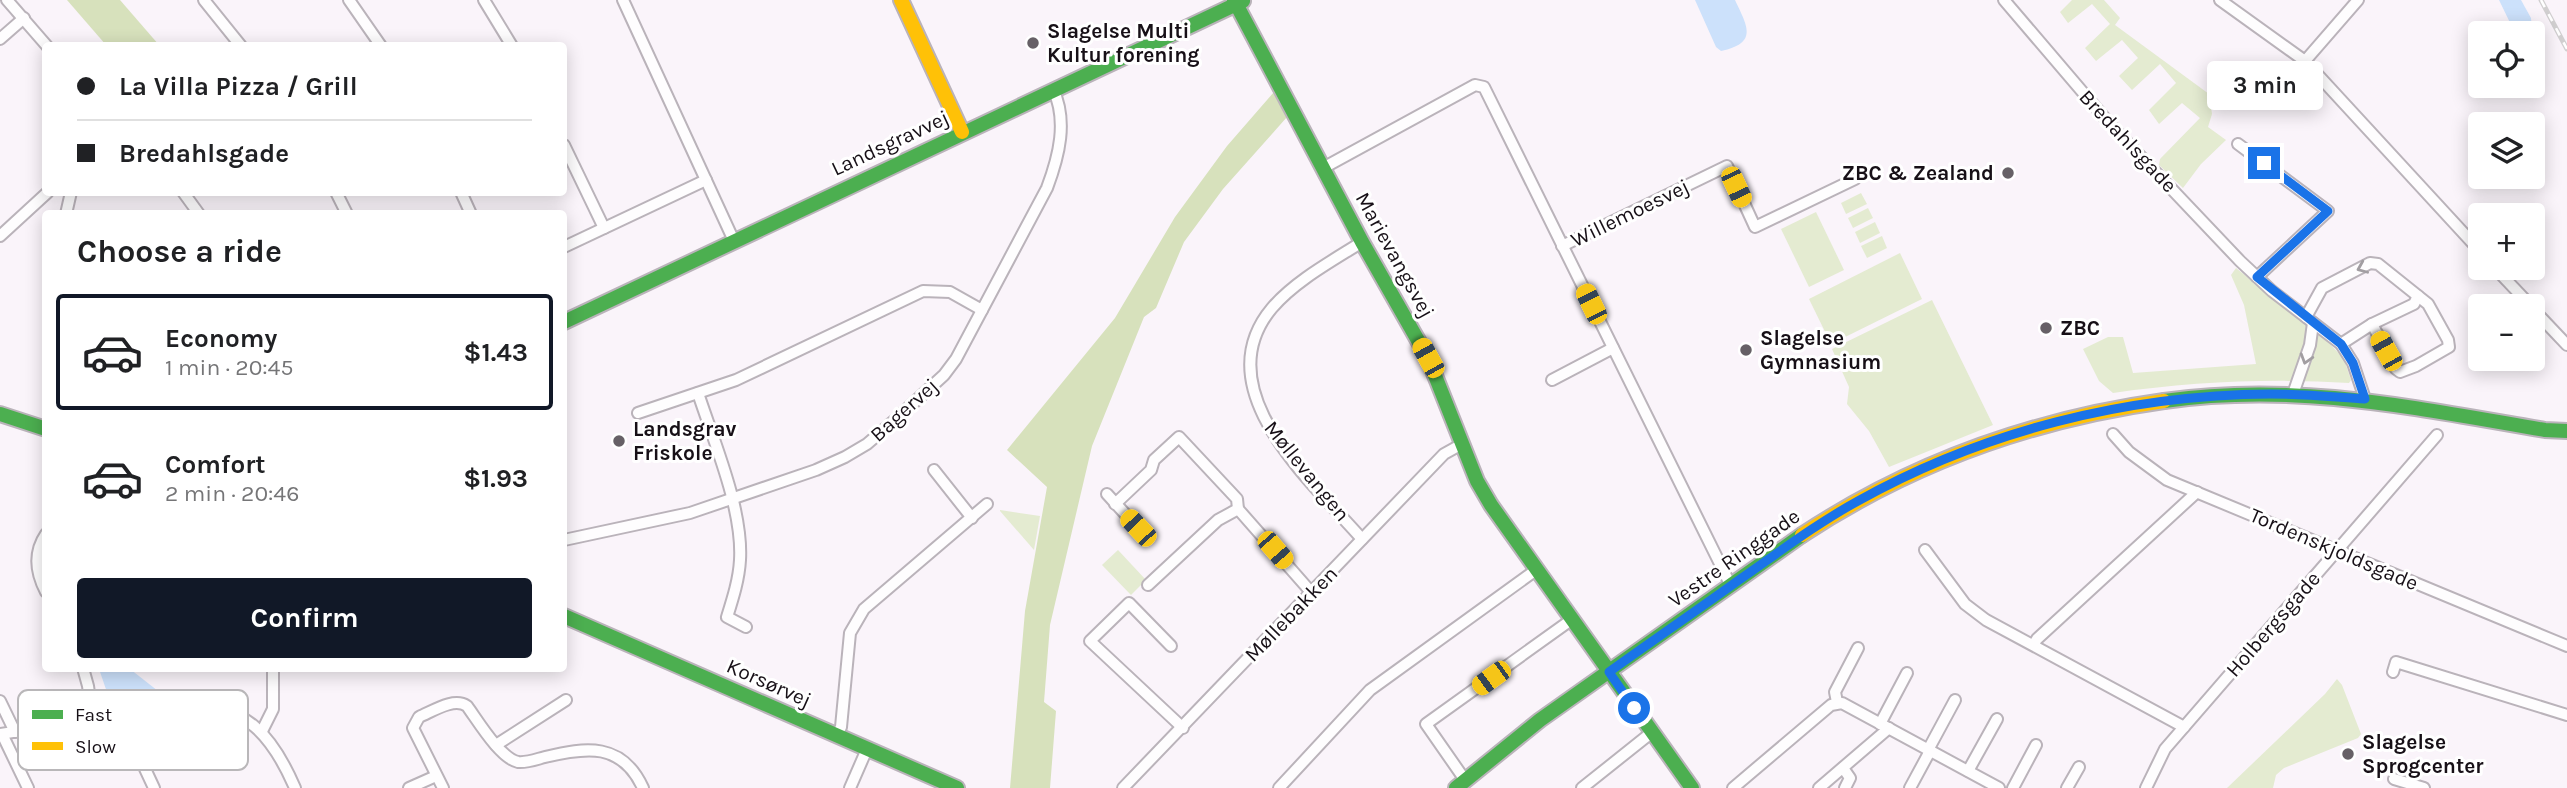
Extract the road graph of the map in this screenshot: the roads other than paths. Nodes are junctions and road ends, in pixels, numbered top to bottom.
1 (7, 0) edge
2 (204, 0) edge
3 (349, 0) edge
4 (484, 0) edge
5 (623, 0) edge
6 (901, 0) edge
7 (2004, 0) edge
8 (2220, 0) edge
9 (2358, 0) edge
10 (1238, 1) edge
11 (24, 18) junction
12 (0, 39) edge
13 (44, 42) edge
14 (238, 42) edge
15 (378, 42) edge
16 (510, 42) edge
17 (2305, 61) junction
18 (1054, 89) junction
19 (962, 132) junction
20 (2238, 144) dead end
21 (567, 151) edge
22 (1323, 168) junction
23 (1855, 179) dead end
24 (706, 180) junction
25 (44, 196) edge
26 (604, 228) junction
27 (0, 236) edge
28 (2468, 238) edge
29 (734, 241) junction
30 (1362, 242) junction
31 (567, 246) edge
32 (1562, 246) junction
33 (2257, 277) junction
34 (2507, 280) edge
35 (2520, 294) edge
36 (2418, 296) junction
37 (982, 310) junction
38 (2309, 320) junction
39 (567, 321) edge
40 (2545, 321) edge
41 (2372, 324) junction
42 (2341, 344) junction
43 (2567, 345) edge
44 (1613, 348) junction
45 (1552, 380) dead end
46 (698, 393) junction
47 (2293, 394) junction
48 (2365, 399) junction
49 (638, 413) dead end
50 (0, 414) edge
51 (42, 428) edge
52 (2567, 431) edge
53 (2113, 434) dead end
54 (2437, 435) dead end
55 (1462, 444) junction
56 (934, 470) dead end
57 (2197, 492) junction
58 (1107, 495) dead end
59 (732, 499) junction
60 (988, 504) dead end
61 (1115, 504) junction
62 (1238, 509) junction
63 (972, 518) junction
64 (1138, 528) dead end
65 (1362, 538) junction
66 (567, 539) edge
67 (42, 542) edge
68 (1925, 550) dead end
69 (2337, 550) junction
70 (1536, 570) junction
71 (42, 582) edge
72 (1148, 585) dead end
73 (1731, 586) junction
74 (1311, 592) junction
75 (567, 617) edge
76 (1572, 620) junction
77 (746, 627) dead end
78 (2034, 644) junction
79 (1171, 646) dead end
80 (2567, 646) edge
81 (1858, 648) dead end
82 (84, 672) edge
83 (273, 672) edge
84 (1609, 672) junction
85 (2393, 672) dead end
86 (1907, 673) dead end
87 (89, 690) edge
88 (566, 700) dead end
89 (1955, 700) dead end
90 (0, 701) edge
91 (1834, 704) junction
92 (2567, 715) edge
93 (1997, 719) dead end
94 (248, 722) edge
95 (1884, 726) junction
96 (2184, 727) junction
97 (1183, 728) junction
98 (262, 731) junction
99 (15, 732) junction
100 (18, 732) edge
101 (1651, 733) junction
102 (1, 734) edge
103 (837, 735) junction
104 (496, 745) junction
105 (2036, 745) dead end
106 (867, 749) junction
107 (1929, 750) junction
108 (18, 767) edge
109 (2079, 767) dead end
110 (1843, 768) junction
111 (20, 770) edge
112 (146, 770) edge
113 (1968, 771) junction
114 (436, 776) junction
115 (2394, 779) dead end
116 (1461, 784) edge
117 (1981, 784) edge
118 (29, 788) edge
119 (154, 788) edge
120 (295, 788) edge
121 (409, 788) edge
122 (443, 788) edge
123 (643, 788) edge
124 (850, 788) edge
125 (957, 788) edge
126 (1123, 788) edge
127 (1279, 788) edge
128 (1583, 788) edge
129 (1692, 788) edge
130 (1733, 788) edge
131 (1819, 788) edge
132 (1844, 788) edge
133 (1910, 788) edge
134 (1999, 788) edge
135 (2013, 788) edge
136 (2067, 788) edge
137 (2146, 788) edge
138 (2424, 788) edge

1 - 11 street
2 - 14 street
3 - 15 street
4 - 16 street
5 - 24 street
6 - 19 street
7 - 33 street, Bredahlsgade
8 - 17 street
9 - 17 street
10 - 18 street, Landsgravvej
10 - 22 street, Marievangsvej
11 - 12 street
11 - 13 street
17 - 28 street
18 - 19 street, Landsgravvej
18 - 37 street, Bagervej
19 - 29 street, Landsgravvej
20 - 33 street
21 - 26 street
22 - 30 street, Marievangsvej
22 - 32 street, Willemoesvej
23 - 32 street, Willemoesvej
24 - 26 street
24 - 29 street
25 - 27 street
26 - 31 street
29 - 39 street, Landsgravvej
30 - 55 street, Marievangsvej
30 - 65 street, Møllevangen
32 - 44 street, Willemoesvej
33 - 38 street, Bredahlsgade
34 - 35 street
36 -> 38 street
36 - 41 street
36 - 41 street
37 - 46 street
37 - 59 street, Bagervej
38 - 42 street, Bredahlsgade
38 -> 47 street
40 - 43 street
41 - 42 street
42 - 48 street, Bredahlsgade
44 - 45 street
44 - 73 street, Willemoesvej
46 - 49 street
46 - 59 street
47 - 48 street, Vestre Ringgade
47 - 73 street, Vestre Ringgade
48 - 52 street, Vestre Ringgade
50 - 51 street
53 - 57 street, Tordenskjoldsgade
54 - 69 street, Holbergsgade
55 - 65 street, Møllebakken
55 - 70 street, Marievangsvej
56 - 63 street
57 - 69 street, Tordenskjoldsgade
57 - 78 street
58 - 61 street
59 - 66 street, Bagervej
59 - 77 street
60 - 63 street
61 - 62 street
61 - 64 street
62 - 72 street
62 - 74 street
63 - 103 street
65 - 74 street, Møllebakken
67 - 71 street
68 - 78 street
69 - 80 street, Tordenskjoldsgade
69 - 96 street, Holbergsgade
70 - 76 street, Marievangsvej
70 - 127 street
73 - 84 street, Vestre Ringgade
74 - 97 street, Møllebakken
75 - 103 street, Korsørvej
76 - 84 street, Marievangsvej
76 - 116 street
78 - 96 street
79 - 97 street
81 - 91 street
82 - 87 street
83 - 98 street
84 - 101 street, Marievangsvej
84 - 116 street, Vestre Ringgade
85 - 92 street
86 - 95 street
88 - 104 street
89 - 107 street
90 - 99 street
91 - 95 street
91 - 130 street
93 - 113 street
94 - 98 street
95 - 107 street
95 - 110 street
96 - 137 street, Holbergsgade
97 - 126 street, Møllebakken
98 - 120 street
99 - 100 street
99 - 102 street
101 - 128 street
101 - 129 street, Marievangsvej
102 - 108 street
103 - 106 street, Korsørvej
104 - 114 street
104 - 123 street
105 - 135 street
106 - 124 street
106 - 125 street, Korsørvej
107 - 113 street
107 - 133 street
109 - 136 street
110 - 131 street
110 - 132 street
111 - 118 street
112 - 119 street
113 - 117 street
114 - 121 street
114 - 122 street
115 - 138 street
117 - 134 street

